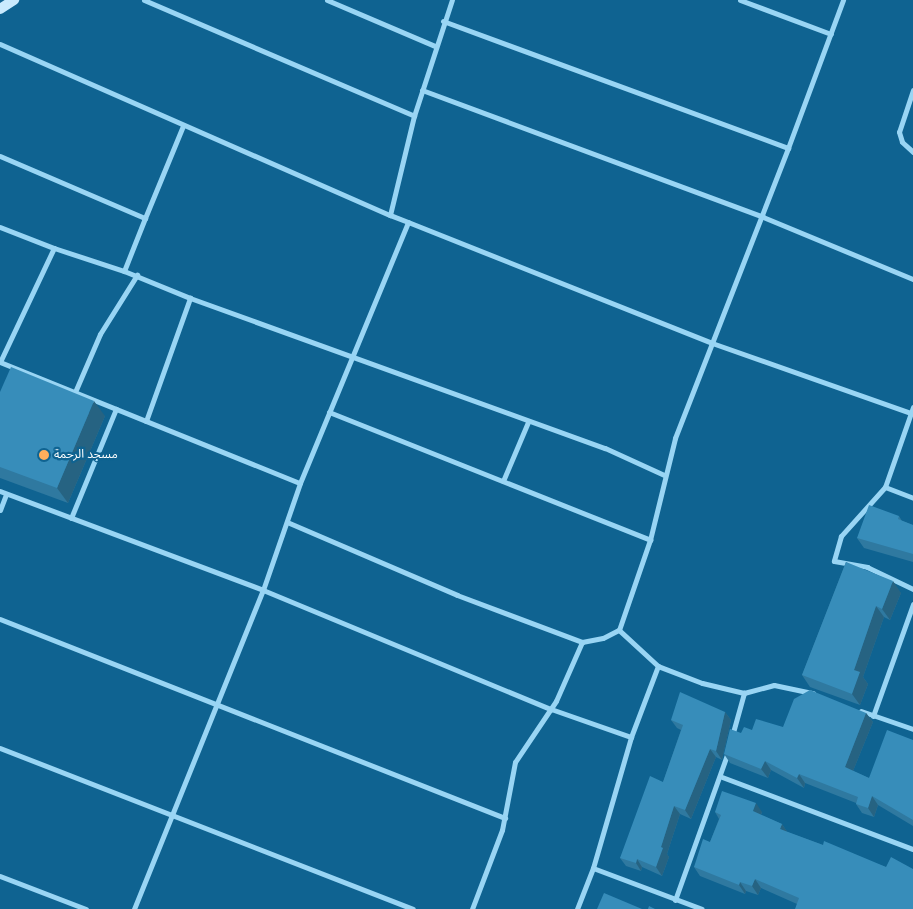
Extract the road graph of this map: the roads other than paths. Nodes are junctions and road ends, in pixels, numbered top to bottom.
1 (14, 0) edge
2 (144, 0) edge
3 (327, 0) edge
4 (452, 0) edge
5 (740, 0) edge
6 (843, 0) edge
7 (0, 9) edge
8 (443, 21) junction
9 (831, 34) junction
10 (0, 44) edge
11 (434, 46) junction
12 (422, 90) junction
13 (913, 90) edge
14 (414, 116) junction
15 (183, 126) junction
16 (788, 148) junction
17 (913, 152) edge
18 (0, 156) edge
19 (390, 215) junction
20 (763, 217) junction
21 (145, 218) junction
22 (408, 222) junction
23 (0, 228) edge
24 (54, 248) junction
25 (124, 271) junction
26 (137, 275) junction
27 (913, 279) edge
28 (190, 298) junction
29 (712, 343) junction
30 (353, 356) junction
31 (0, 362) edge
32 (75, 392) junction
33 (116, 409) junction
34 (912, 410) edge
35 (329, 412) junction
36 (146, 421) junction
37 (528, 422) junction
38 (664, 475) junction
39 (300, 482) junction
40 (504, 482) junction
41 (885, 487) junction
42 (0, 491) edge
43 (6, 494) junction
44 (913, 498) edge
45 (0, 510) edge
46 (71, 518) junction
47 (287, 522) junction
48 (650, 540) junction
49 (913, 589) edge
50 (263, 590) junction
51 (913, 604) edge
52 (0, 619) edge
53 (618, 630) junction
54 (582, 642) junction
55 (658, 666) junction
56 (744, 693) junction
57 (818, 695) edge
58 (217, 707) junction
59 (551, 709) junction
60 (855, 709) edge
61 (873, 716) junction
62 (913, 729) edge
63 (631, 737) junction
64 (732, 740) edge
65 (0, 748) edge
66 (729, 749) edge
67 (722, 777) junction
68 (172, 814) junction
69 (504, 818) junction
70 (913, 849) edge
71 (593, 868) junction
72 (0, 876) edge
73 (675, 900) junction
74 (404, 907) edge
75 (86, 909) edge
76 (134, 909) edge
77 (413, 909) edge
78 (472, 909) edge
79 (577, 909) edge
80 (702, 909) edge

1 - 7 street
2 - 14 street
3 - 11 street
4 - 8 street
5 - 9 street
6 - 9 street
8 - 11 street
8 - 16 street
9 - 16 street
10 - 15 street
11 - 12 street
12 - 14 street
12 - 20 street
13 - 17 street
14 - 19 street
15 - 19 street
15 - 21 street
16 - 20 street
18 - 21 street
19 - 22 street
20 - 27 street
20 - 29 street
21 - 25 street
22 - 29 street
22 - 30 street
23 - 24 street
24 - 25 street
24 - 31 street
25 - 26 street
26 - 28 street
26 - 32 street
28 - 30 street
28 - 36 street
29 - 34 street
29 - 38 street
30 - 35 street
30 - 37 street
31 - 32 street
32 - 33 street
33 - 36 street
33 - 46 street
34 - 41 street
35 - 39 street
35 - 40 street
36 - 39 street
37 - 38 street
37 - 40 street
38 - 48 street
39 - 47 street
40 - 48 street
41 - 44 street
41 - 49 street
42 - 43 street
43 - 45 street
43 - 46 street
46 - 50 street
47 - 50 street
47 - 54 street
48 - 53 street
50 - 58 street
50 - 59 street
51 - 61 street
52 - 58 street
53 - 54 street
53 - 55 street
54 - 59 street
55 - 56 street
55 - 63 street
56 - 57 street
56 - 64 street
58 - 68 street
58 - 69 street
59 - 63 street
59 - 69 street
60 - 61 street
61 - 62 street
63 - 71 street
65 - 68 street
66 - 67 street
67 - 70 street
67 - 73 street
68 - 74 street
68 - 76 street
69 - 78 street
71 - 73 street
71 - 79 street
72 - 75 street
73 - 80 street
74 - 77 street

